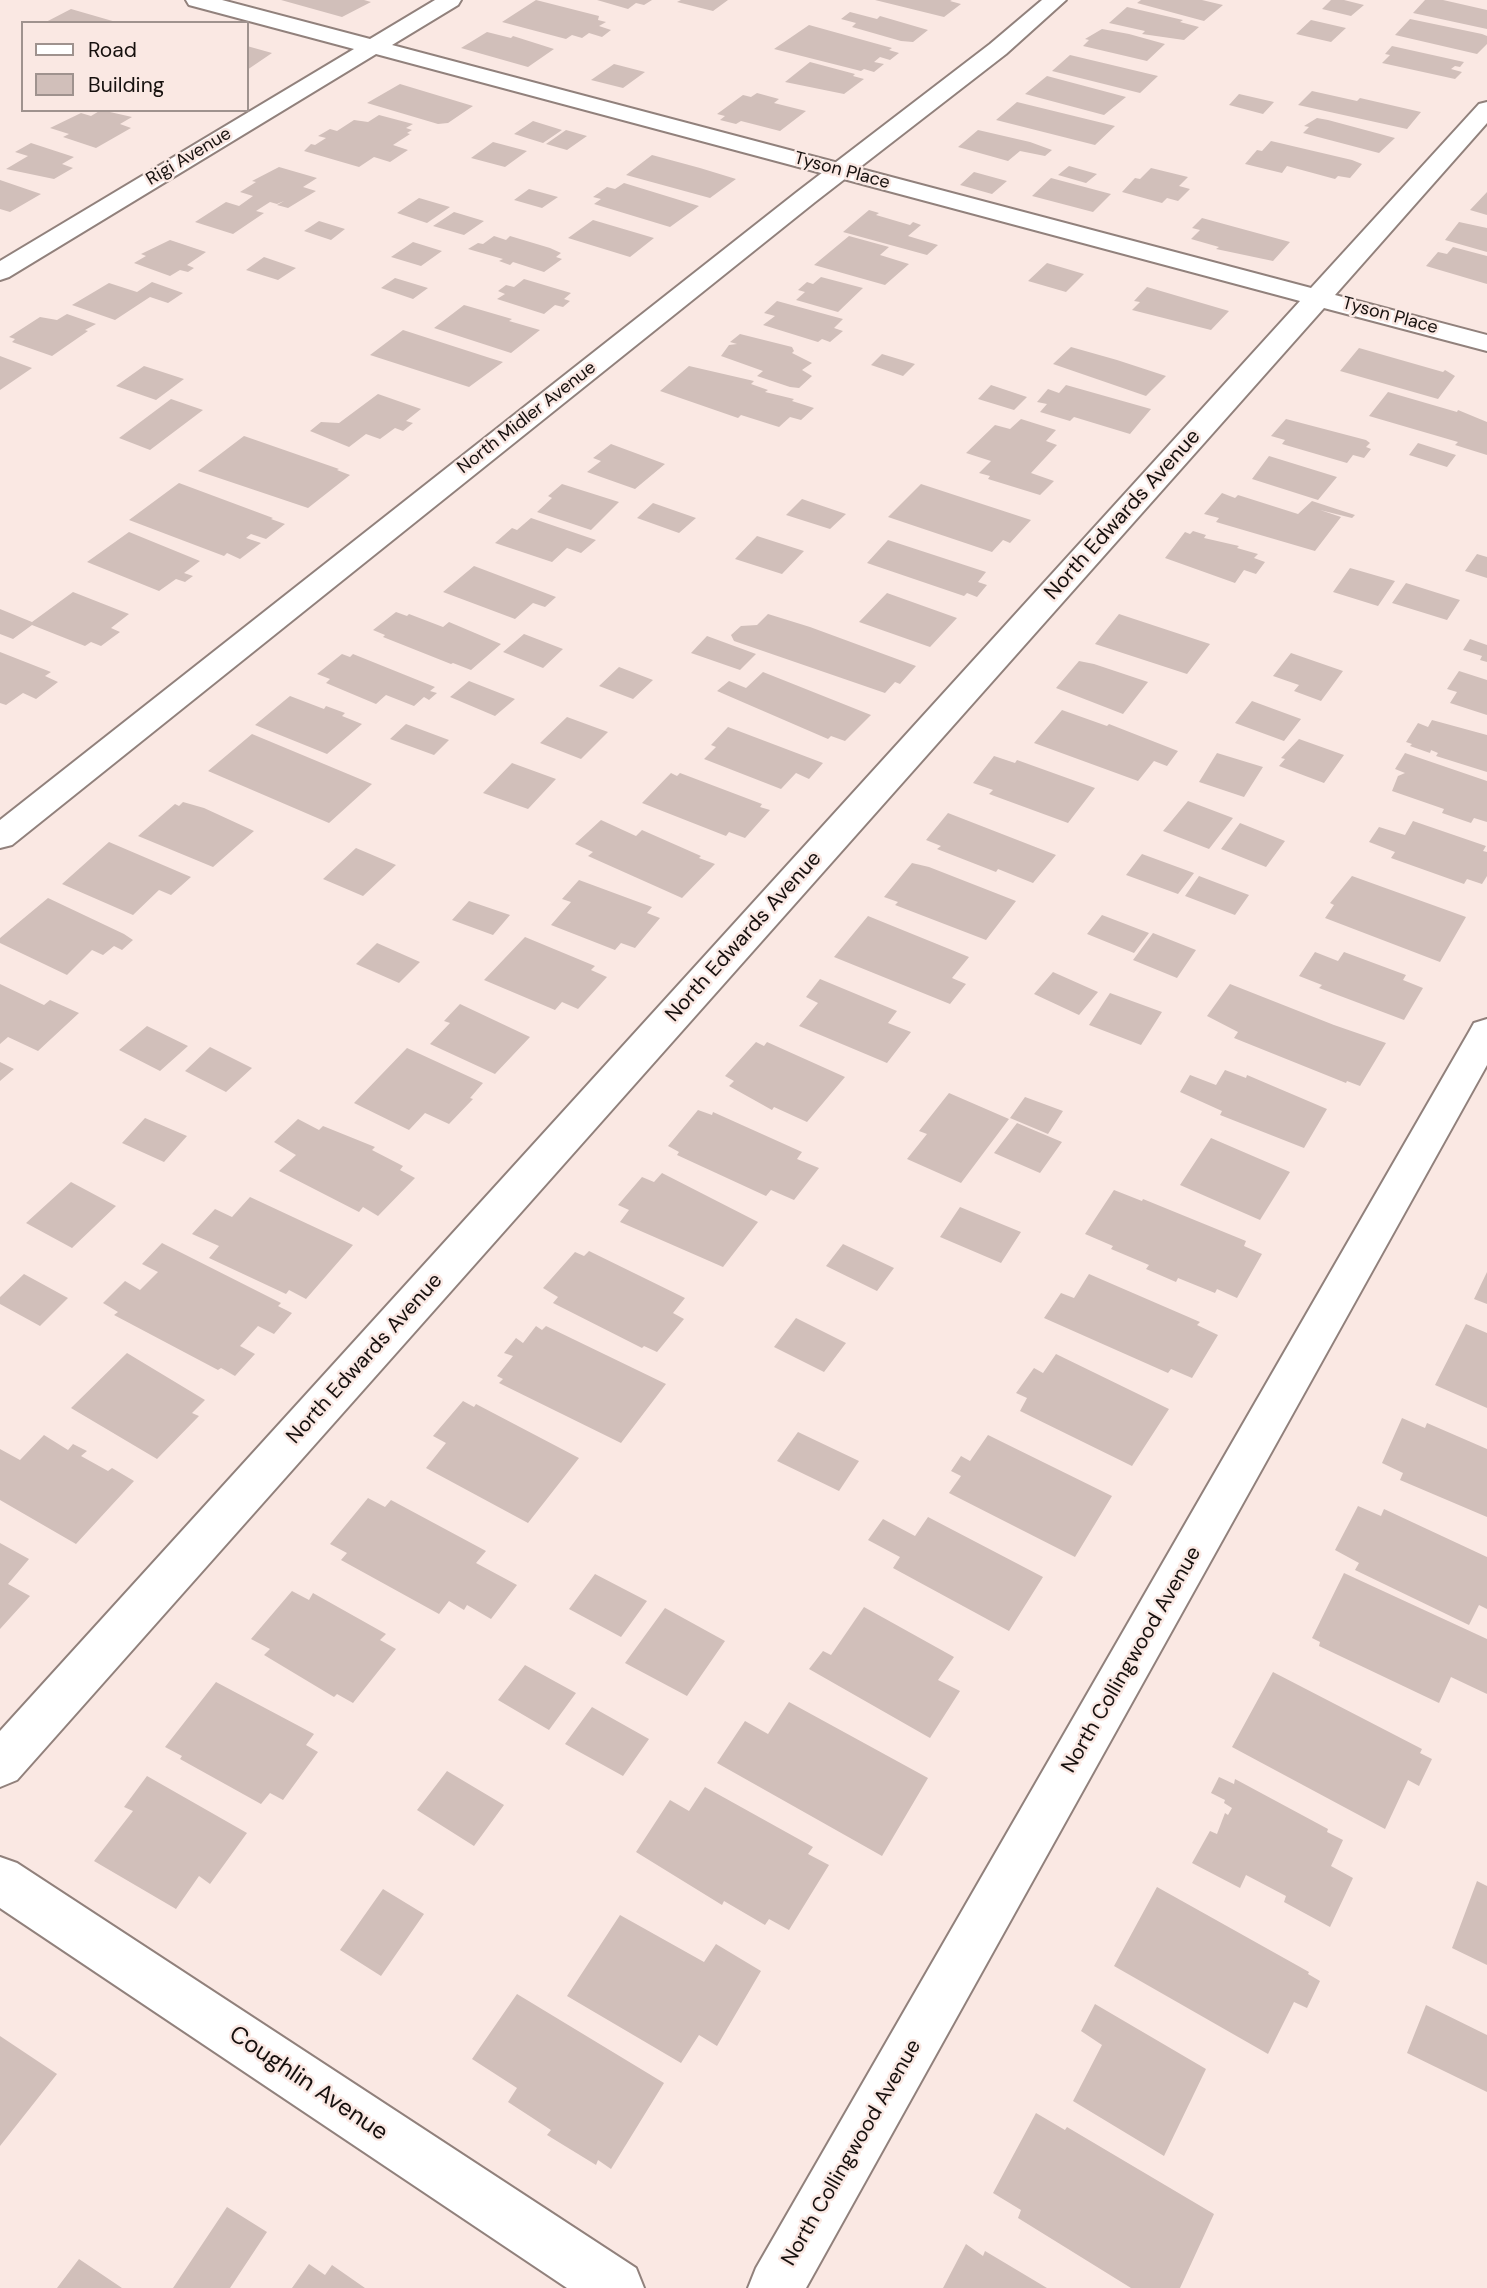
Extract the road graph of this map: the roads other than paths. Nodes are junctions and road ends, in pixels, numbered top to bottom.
1 (197, 0) edge
2 (450, 0) edge
3 (1055, 0) edge
4 (374, 47) junction
5 (1487, 109) edge
6 (843, 171) junction
7 (0, 272) edge
8 (1319, 297) junction
9 (1487, 343) edge
10 (0, 836) edge
11 (1487, 1032) edge
12 (0, 1765) edge
13 (0, 1880) edge
14 (616, 2288) edge
15 (776, 2288) edge

1 - 4 street, Tyson Place
2 - 4 street, Rigi Avenue
3 - 6 street, North Midler Avenue
4 - 6 street, Tyson Place
4 - 7 street, Rigi Avenue
5 - 8 street, North Edwards Avenue
6 - 8 street, Tyson Place
6 - 10 street, North Midler Avenue
8 - 9 street, Tyson Place
8 - 12 street, North Edwards Avenue
11 - 15 street, North Collingwood Avenue
13 - 14 street, Coughlin Avenue

